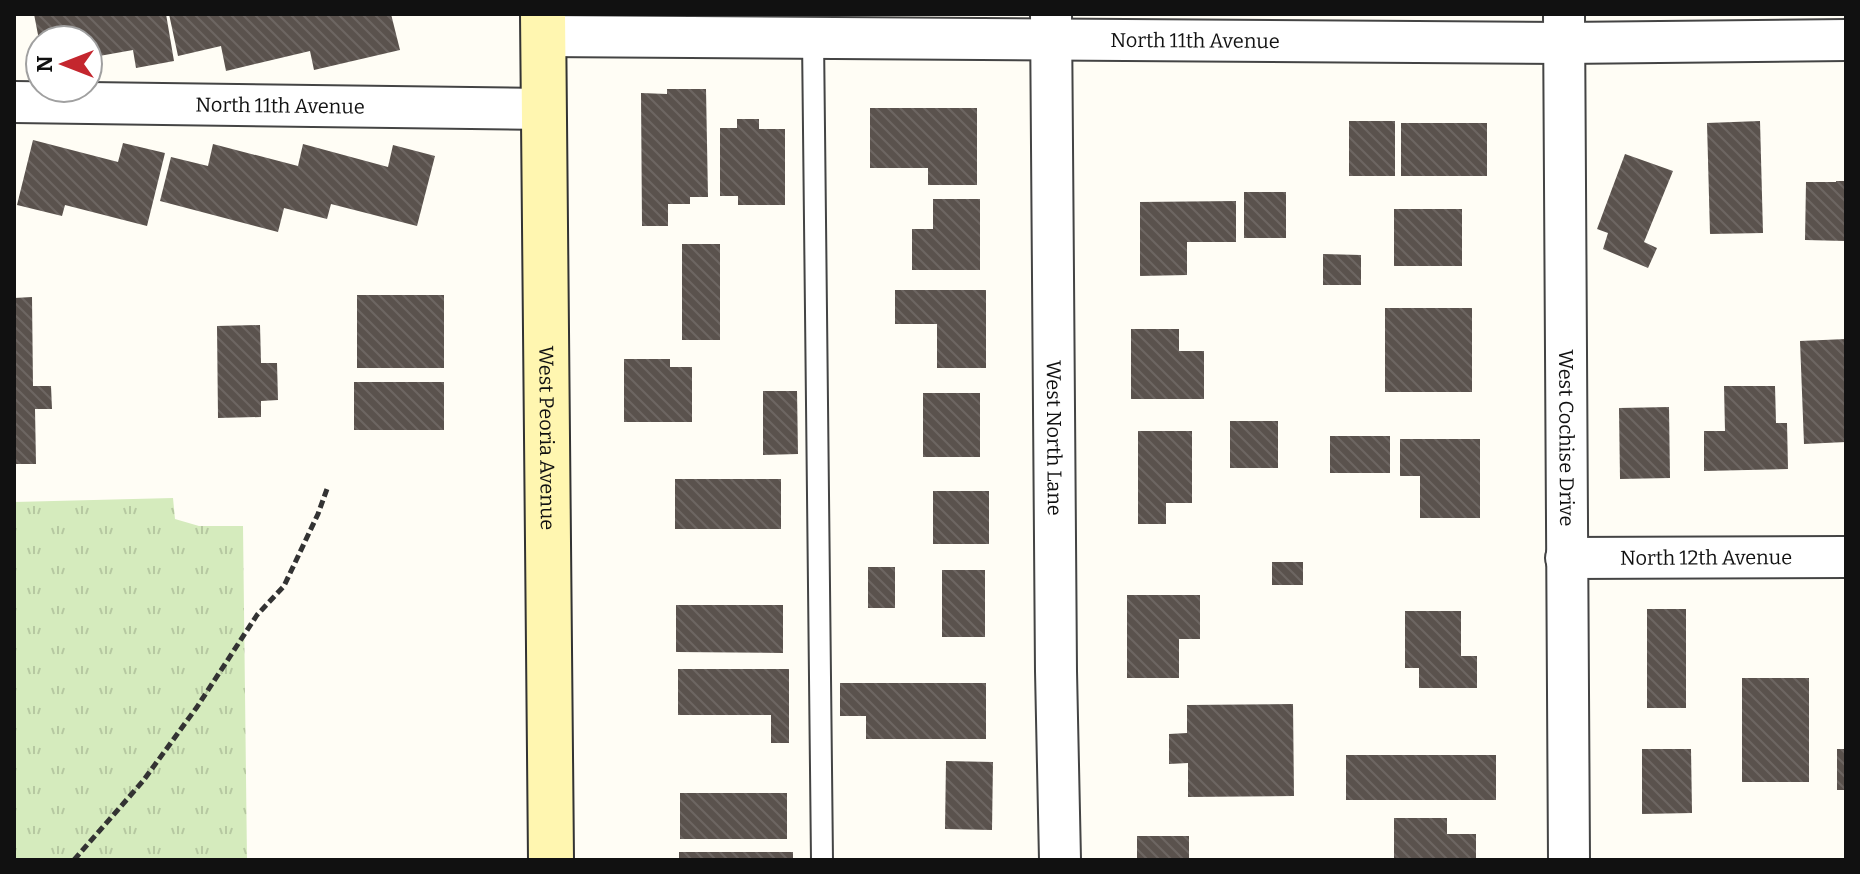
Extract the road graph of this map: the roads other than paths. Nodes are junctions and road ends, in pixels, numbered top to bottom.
1 (543, 25) edge
2 (1051, 27) edge
3 (1564, 29) edge
4 (813, 38) junction
5 (1846, 40) edge
6 (14, 102) edge
7 (544, 109) junction
8 (1846, 557) edge
9 (1566, 558) junction
10 (551, 860) edge
11 (822, 860) edge
12 (1060, 860) edge
13 (1569, 860) edge

1 - 4 street, North 11th Avenue
1 - 7 main road, West Peoria Avenue
2 - 3 street, North 11th Avenue
2 - 4 street, North 11th Avenue
2 - 12 street, West North Lane
3 - 5 street, North 11th Avenue
3 - 9 street, West Cochise Drive
4 - 11 lane
6 - 7 street, North 11th Avenue
7 - 10 main road, West Peoria Avenue
8 - 9 street, North 12th Avenue
9 - 13 street, West Cochise Drive

